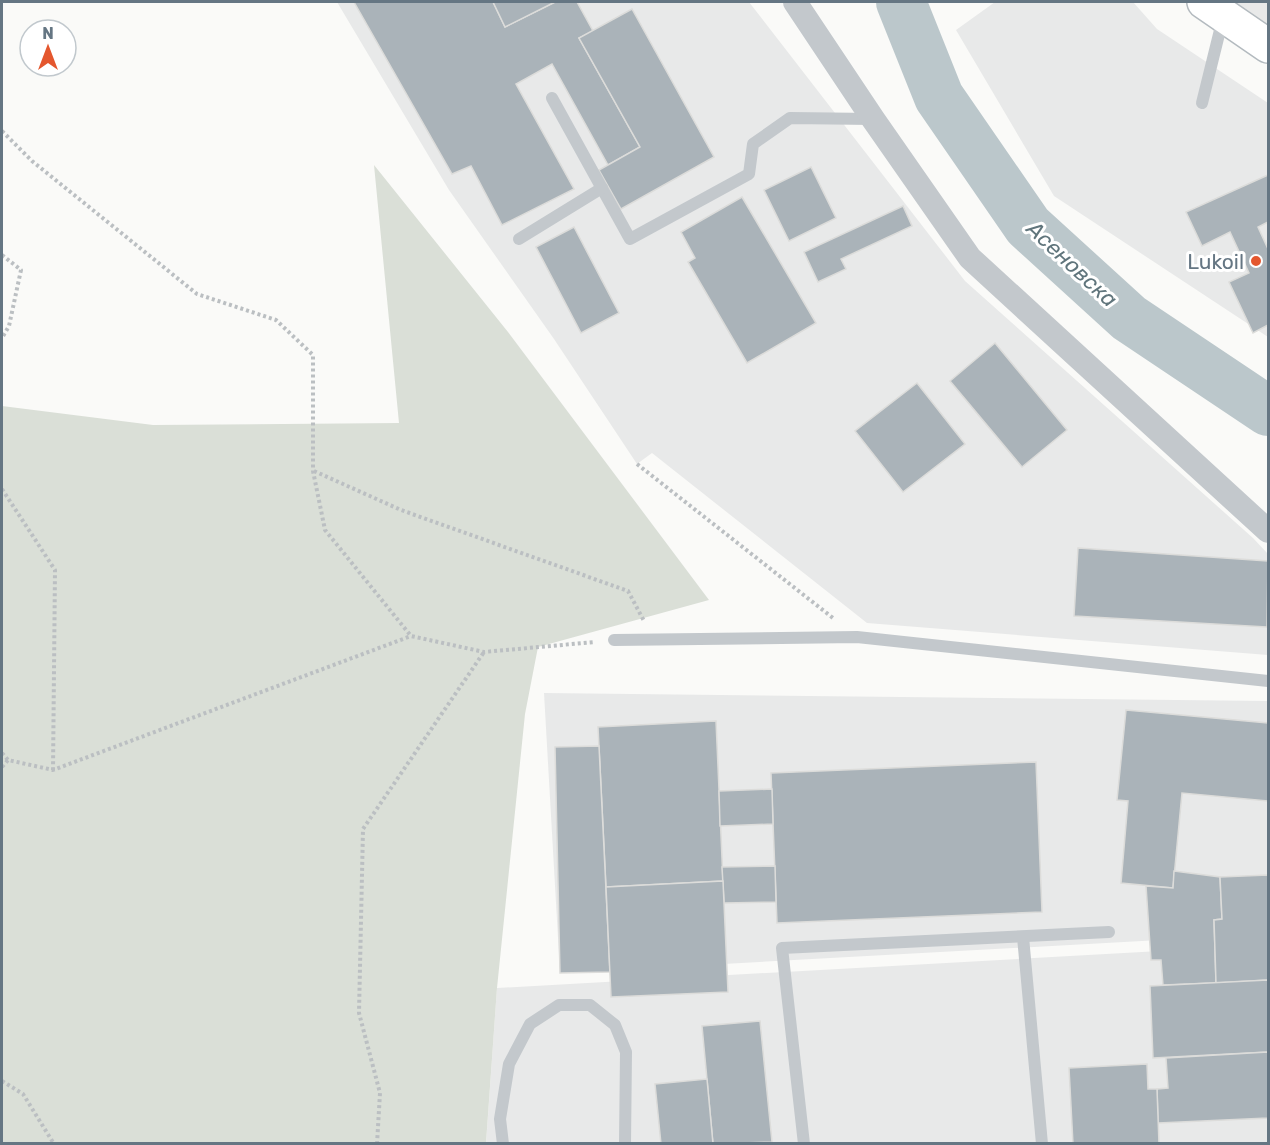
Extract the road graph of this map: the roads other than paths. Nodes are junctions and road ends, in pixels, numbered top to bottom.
1 (795, 2) edge
2 (1214, 9) edge
3 (1269, 46) edge
4 (552, 98) dead end
5 (1202, 103) dead end
6 (873, 119) junction
7 (602, 188) junction
8 (519, 239) dead end
9 (1269, 531) edge
10 (614, 640) road end
11 (1269, 681) edge
12 (1108, 933) dead end
13 (1023, 937) junction
14 (503, 1143) edge
15 (625, 1143) edge
16 (804, 1143) edge
17 (1042, 1143) edge

1 - 6 street
2 - 3 main road
2 - 5 lane
4 - 7 lane
6 - 7 lane
6 - 9 street
7 - 8 lane
10 - 11 lane
12 - 13 lane
13 - 16 lane
13 - 17 lane
14 - 15 lane

